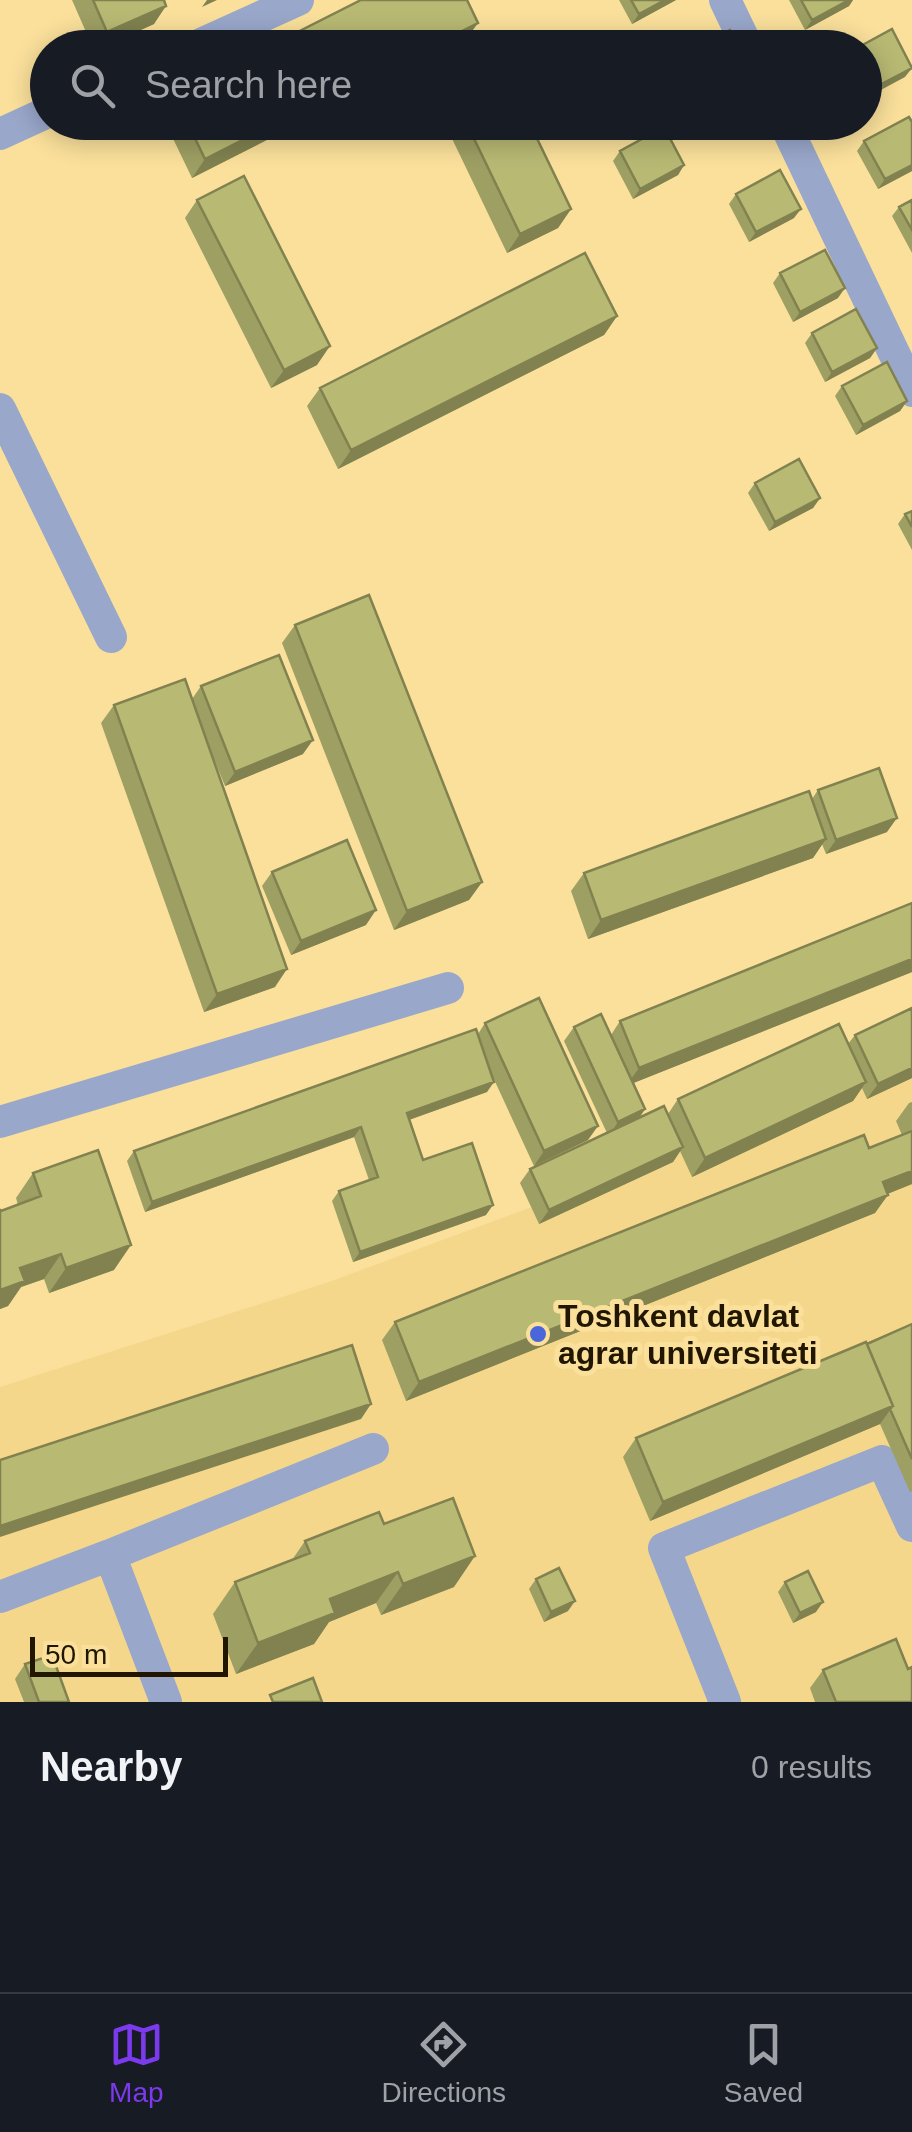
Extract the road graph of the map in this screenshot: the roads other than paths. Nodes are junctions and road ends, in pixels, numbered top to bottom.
1 (298, 0) edge
2 (725, 0) edge
3 (232, 30) edge
4 (739, 30) edge
5 (30, 120) edge
6 (0, 134) edge
7 (793, 140) edge
8 (912, 391) edge
9 (0, 409) edge
10 (111, 637) dead end
11 (448, 988) dead end
12 (0, 1122) edge
13 (373, 1450) dead end
14 (912, 1526) edge
15 (110, 1555) junction
16 (0, 1597) edge
17 (166, 1702) edge
18 (725, 1702) edge

1 - 3 street
2 - 4 street
5 - 6 street
7 - 8 street
9 - 10 street
11 - 12 street
13 - 15 street
14 - 18 street
15 - 16 street
15 - 17 street

